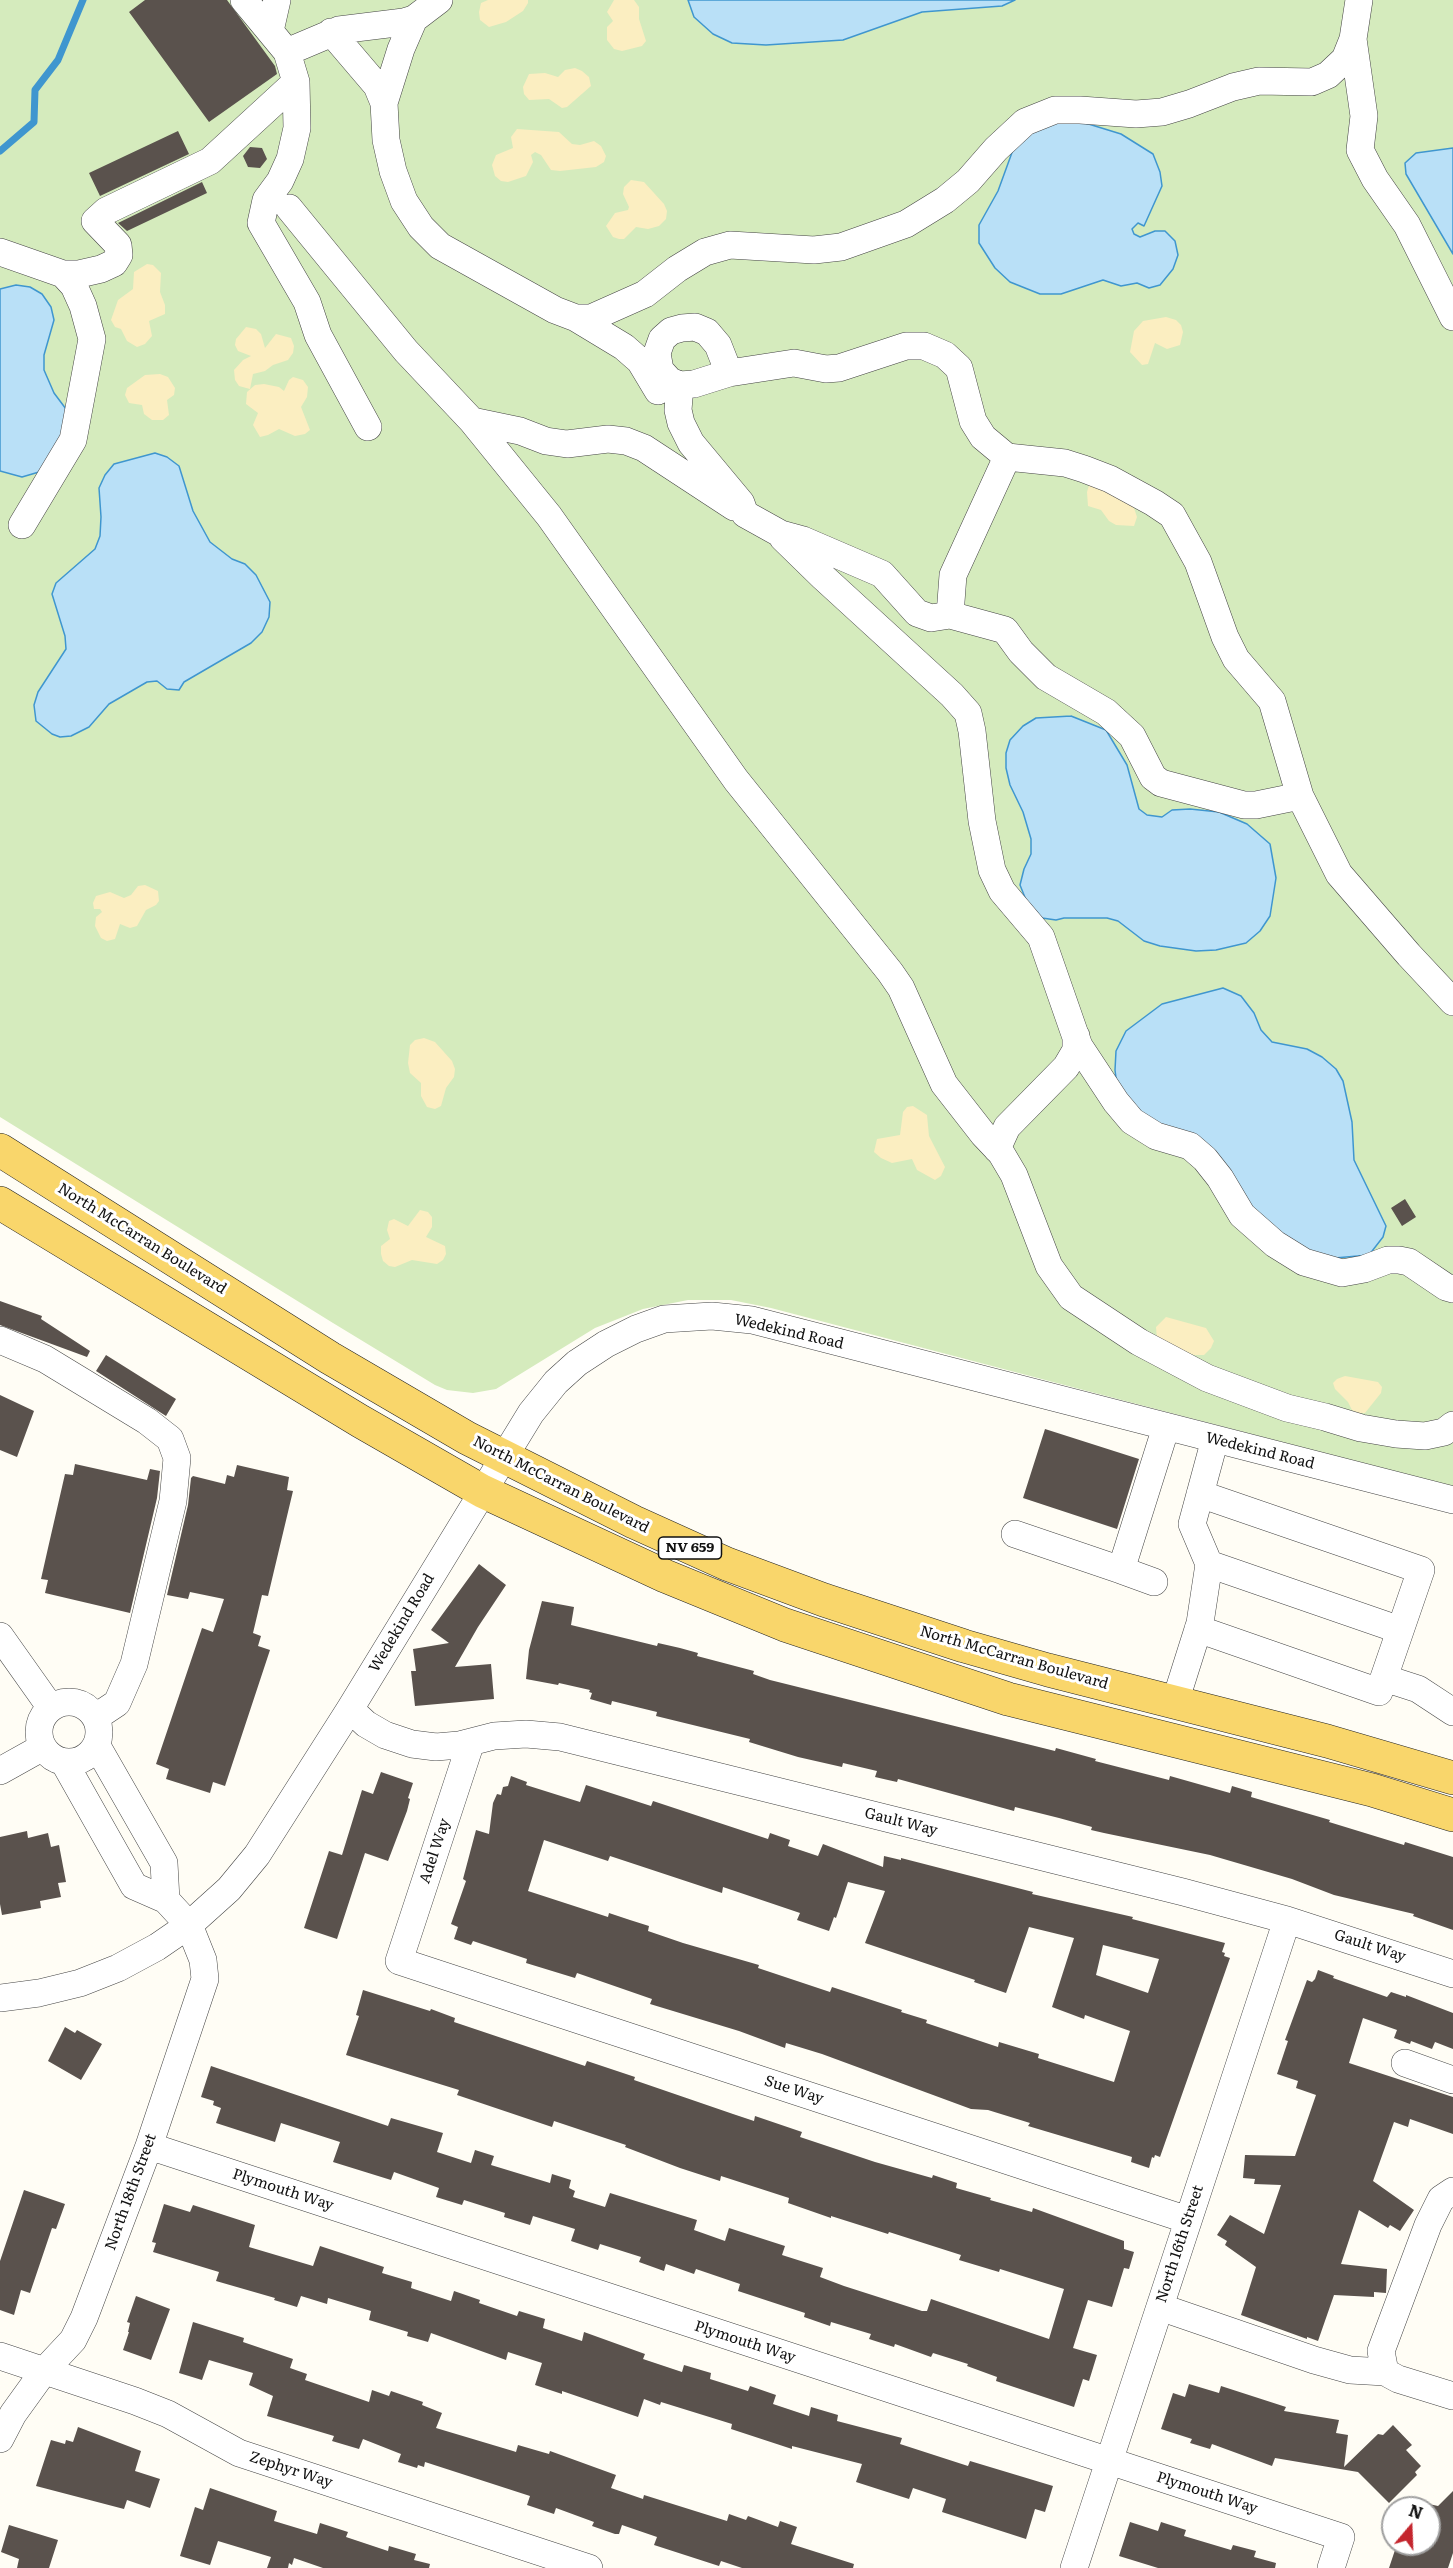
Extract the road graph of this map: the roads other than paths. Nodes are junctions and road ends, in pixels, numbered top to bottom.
1 (244, 0) edge
2 (277, 0) edge
3 (439, 0) edge
4 (1359, 0) edge
5 (414, 19) junction
6 (331, 32) junction
7 (1353, 39) junction
8 (278, 41) junction
9 (296, 82) junction
10 (384, 103) junction
11 (289, 208) dead end
12 (0, 252) edge
13 (63, 274) junction
14 (1453, 317) edge
15 (576, 318) junction
16 (729, 373) junction
17 (680, 385) junction
18 (472, 421) junction
19 (681, 423) junction
20 (368, 427) dead end
21 (1007, 457) junction
22 (745, 514) junction
23 (22, 525) dead end
24 (779, 533) junction
25 (950, 615) junction
26 (1300, 796) junction
27 (1453, 1002) edge
28 (1076, 1036) junction
29 (997, 1149) junction
30 (0, 1150) edge
31 (0, 1203) edge
32 (1453, 1289) edge
33 (0, 1340) edge
34 (1453, 1425) edge
35 (1166, 1427) junction
36 (1215, 1439) junction
37 (503, 1457) junction
38 (483, 1491) junction
39 (1200, 1494) junction
40 (1453, 1500) edge
41 (1015, 1534) dead end
42 (1209, 1564) junction
43 (1121, 1570) junction
44 (1154, 1582) dead end
45 (1198, 1629) junction
46 (1400, 1630) junction
47 (0, 1636) edge
48 (1384, 1678) junction
49 (1175, 1702) junction
50 (51, 1708) junction
51 (350, 1709) junction
52 (1453, 1712) edge
53 (96, 1717) junction
54 (471, 1742) junction
55 (97, 1746) junction
56 (53, 1755) junction
57 (0, 1771) edge
58 (1453, 1778) edge
59 (1453, 1815) edge
60 (146, 1833) junction
61 (115, 1852) junction
62 (166, 1900) junction
63 (1287, 1920) junction
64 (189, 1925) junction
65 (399, 1961) joint
66 (1453, 1974) edge
67 (0, 1998) edge
68 (1405, 2063) dead end
69 (1453, 2080) edge
70 (148, 2146) junction
71 (1453, 2191) edge
72 (1188, 2220) junction
73 (1160, 2307) junction
74 (0, 2356) edge
75 (44, 2371) junction
76 (1385, 2372) junction
77 (1453, 2396) edge
78 (0, 2439) edge
79 (1109, 2461) junction
80 (589, 2568) edge
81 (1074, 2568) edge
82 (1331, 2568) edge

1 - 8 street
2 - 8 street
3 - 5 street
4 - 7 street
5 - 6 street
5 - 10 street
6 - 8 street
6 - 10 street
7 - 14 street
7 - 15 street
8 - 9 street
9 - 13 street
9 - 20 street
10 - 15 street
11 - 18 street
12 - 13 street
13 - 23 street
15 - 19 street
16 - 17 street
16 - 17 street
16 - 21 street
17 - 19 street
18 - 22 street
18 - 29 street
19 - 22 street
21 - 25 street
21 - 26 street
22 - 24 street
24 - 25 street
24 - 28 street
25 - 26 street
26 - 27 street
28 - 29 street
28 - 32 street
29 - 34 street
30 - 37 main road, North McCarran Boulevard / NV 659
31 - 38 main road, NV 659
33 - 53 street
35 - 36 street, Wedekind Road
35 - 37 street, Wedekind Road
35 - 43 street
36 - 39 street
36 - 40 street, Wedekind Road
37 - 38 street, Wedekind Road
37 - 49 main road, North McCarran Boulevard / NV 659
38 - 51 street, Wedekind Road
38 - 59 main road, NV 659
39 - 42 street
39 - 46 street
41 - 43 street
42 - 45 street
42 - 46 street
43 - 44 street
45 - 48 street
45 - 49 street
46 - 48 street
47 - 50 street
48 - 52 street
49 - 58 main road, North McCarran Boulevard / NV 659
50 - 53 street
50 - 56 street
51 - 54 street, Gault Way
51 - 64 street, Wedekind Road
53 - 55 street
54 - 63 street, Gault Way
54 - 65 street, Adel Way
55 - 56 street
55 - 60 street
56 - 57 street
56 - 61 street
60 - 61 street
60 - 62 street
61 - 62 street
62 - 64 street
63 - 66 street, Gault Way
63 - 72 street, North 16th Street
64 - 67 street, Wedekind Road
64 - 70 street, North 18th Street
65 - 72 street, Sue Way
68 - 69 street
70 - 75 street, North 18th Street
70 - 79 street, Plymouth Way
71 - 76 street
72 - 73 street, North 16th Street
73 - 76 street
73 - 79 street, North 16th Street
74 - 75 street, Zephyr Way
75 - 78 street, North 18th Street
75 - 80 street, Zephyr Way
76 - 77 street
79 - 81 street, North 16th Street
79 - 82 street, Plymouth Way

